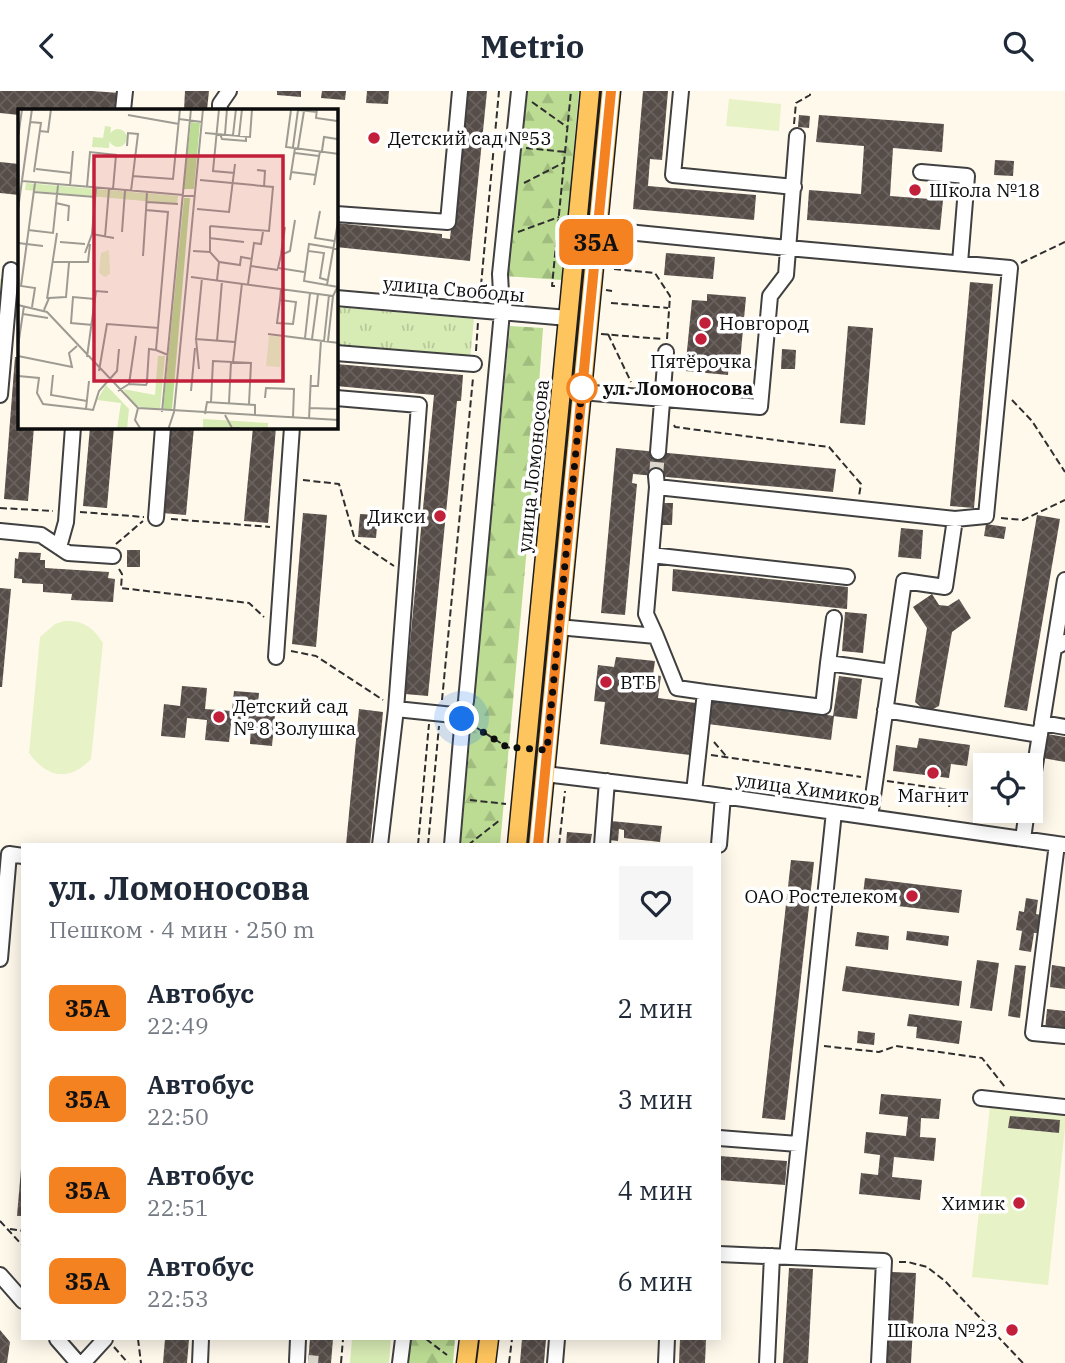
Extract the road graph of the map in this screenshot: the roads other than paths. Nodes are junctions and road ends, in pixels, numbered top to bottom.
1 (125, 91) edge
2 (229, 91) edge
3 (460, 91) edge
4 (590, 91) edge
5 (611, 91) edge
6 (681, 91) edge
7 (519, 92) edge
8 (123, 109) edge
9 (220, 109) edge
10 (797, 137) road end
11 (584, 156) junction
12 (604, 158) junction
13 (921, 172) dead end
14 (794, 187) junction
15 (338, 214) edge
16 (597, 229) junction
17 (788, 249) junction
18 (960, 263) junction
19 (10, 270) edge
20 (338, 298) edge
21 (502, 312) junction
22 (568, 318) junction
23 (3, 323) edge
24 (666, 352) dead end
25 (338, 353) edge
26 (474, 364) road end
27 (581, 392) junction
28 (0, 395) edge
29 (338, 398) edge
30 (662, 399) junction
31 (73, 429) edge
32 (163, 429) edge
33 (292, 429) edge
34 (658, 452) tunnel mouth
35 (151, 518) road end
36 (955, 519) junction
37 (548, 527) junction
38 (568, 529) junction
39 (0, 531) edge
40 (59, 547) junction
41 (651, 555) junction
42 (113, 556) road end
43 (847, 577) dead end
44 (1065, 580) edge
45 (834, 618) dead end
46 (558, 627) junction
47 (656, 636) junction
48 (1060, 645) edge
49 (276, 652) road end
50 (828, 663) junction
51 (891, 672) junction
52 (705, 692) junction
53 (396, 709) junction
54 (885, 710) junction
55 (462, 717) junction
56 (1065, 727) edge
57 (1041, 729) junction
58 (1037, 753) edge
59 (544, 774) junction
60 (607, 781) junction
61 (694, 792) junction
62 (723, 796) junction
63 (834, 812) junction
64 (870, 817) junction
65 (1025, 823) edge
66 (1023, 839) junction
67 (380, 843) edge
68 (452, 843) edge
69 (517, 843) edge
70 (538, 843) edge
71 (601, 843) edge
72 (719, 843) edge
73 (1061, 844) edge
74 (21, 856) edge
75 (3, 898) edge
76 (1049, 907) junction
77 (1065, 909) edge
78 (0, 959) edge
79 (1065, 1036) edge
80 (981, 1098) dead end
81 (1065, 1107) edge
82 (721, 1137) edge
83 (797, 1144) junction
84 (721, 1254) edge
85 (779, 1256) junction
86 (0, 1275) edge
87 (21, 1299) edge
88 (58, 1340) edge
89 (201, 1340) edge
90 (298, 1340) edge
91 (403, 1340) edge
92 (469, 1340) edge
93 (489, 1340) edge
94 (557, 1340) edge
95 (667, 1340) edge
96 (109, 1343) edge
97 (300, 1362) edge
98 (80, 1363) edge
99 (200, 1363) edge
100 (400, 1363) edge
101 (466, 1363) edge
102 (486, 1363) edge
103 (555, 1363) edge
104 (666, 1363) edge
105 (766, 1363) edge
106 (880, 1363) edge

1 - 8 street
2 - 9 street
3 - 15 street
4 - 11 main road, улица Ломоносова
5 - 12 main road, улица Ломоносова
6 - 14 street
7 - 21 street
10 - 14 street
11 - 12 main road
11 - 22 main road, улица Ломоносова
12 - 16 main road, улица Ломоносова
13 - 18 street
14 - 17 street
16 - 17 street
16 - 27 main road, улица Ломоносова
17 - 18 street
17 - 30 street
18 - 36 street
19 - 23 street
20 - 21 street, улица Свободы
21 - 22 street, улица Свободы
21 - 55 street
22 - 37 main road, улица Ломоносова
23 - 28 street
24 - 30 street
25 - 26 street
27 - 30 street
27 - 38 main road, улица Ломоносова
29 - 53 street
30 - 34 street
31 - 40 street
32 - 35 street
33 - 49 street
36 - 41 street
36 - 51 street
37 - 38 main road
37 - 69 main road, улица Ломоносова
38 - 46 main road, улица Ломоносова
39 - 40 street
40 - 42 street
41 - 43 street
41 - 47 street
44 - 48 street
45 - 50 street
46 - 47 street
46 - 59 main road, улица Ломоносова
47 - 52 street
48 - 57 street
50 - 51 street
50 - 52 street
51 - 54 street
52 - 61 street
53 - 55 street
53 - 67 street
54 - 57 street
54 - 64 street
55 - 68 street
56 - 57 street
57 - 58 street
59 - 60 street, улица Химиков
59 - 70 main road, улица Ломоносова
60 - 61 street, улица Химиков
60 - 71 street
61 - 62 street, улица Химиков
62 - 63 street, улица Химиков
62 - 72 street
63 - 64 street, улица Химиков
63 - 83 street
64 - 66 street, улица Химиков
65 - 66 street
66 - 73 street, улица Химиков
73 - 76 street
74 - 75 street
75 - 78 street
76 - 77 street
76 - 79 street
80 - 81 street
82 - 83 street
83 - 85 street
84 - 85 street
85 - 105 street
85 - 106 street
86 - 87 street
88 - 98 street
89 - 99 street
90 - 97 street
91 - 100 street
92 - 101 main road
93 - 102 main road
94 - 103 street
95 - 104 street
96 - 98 street

